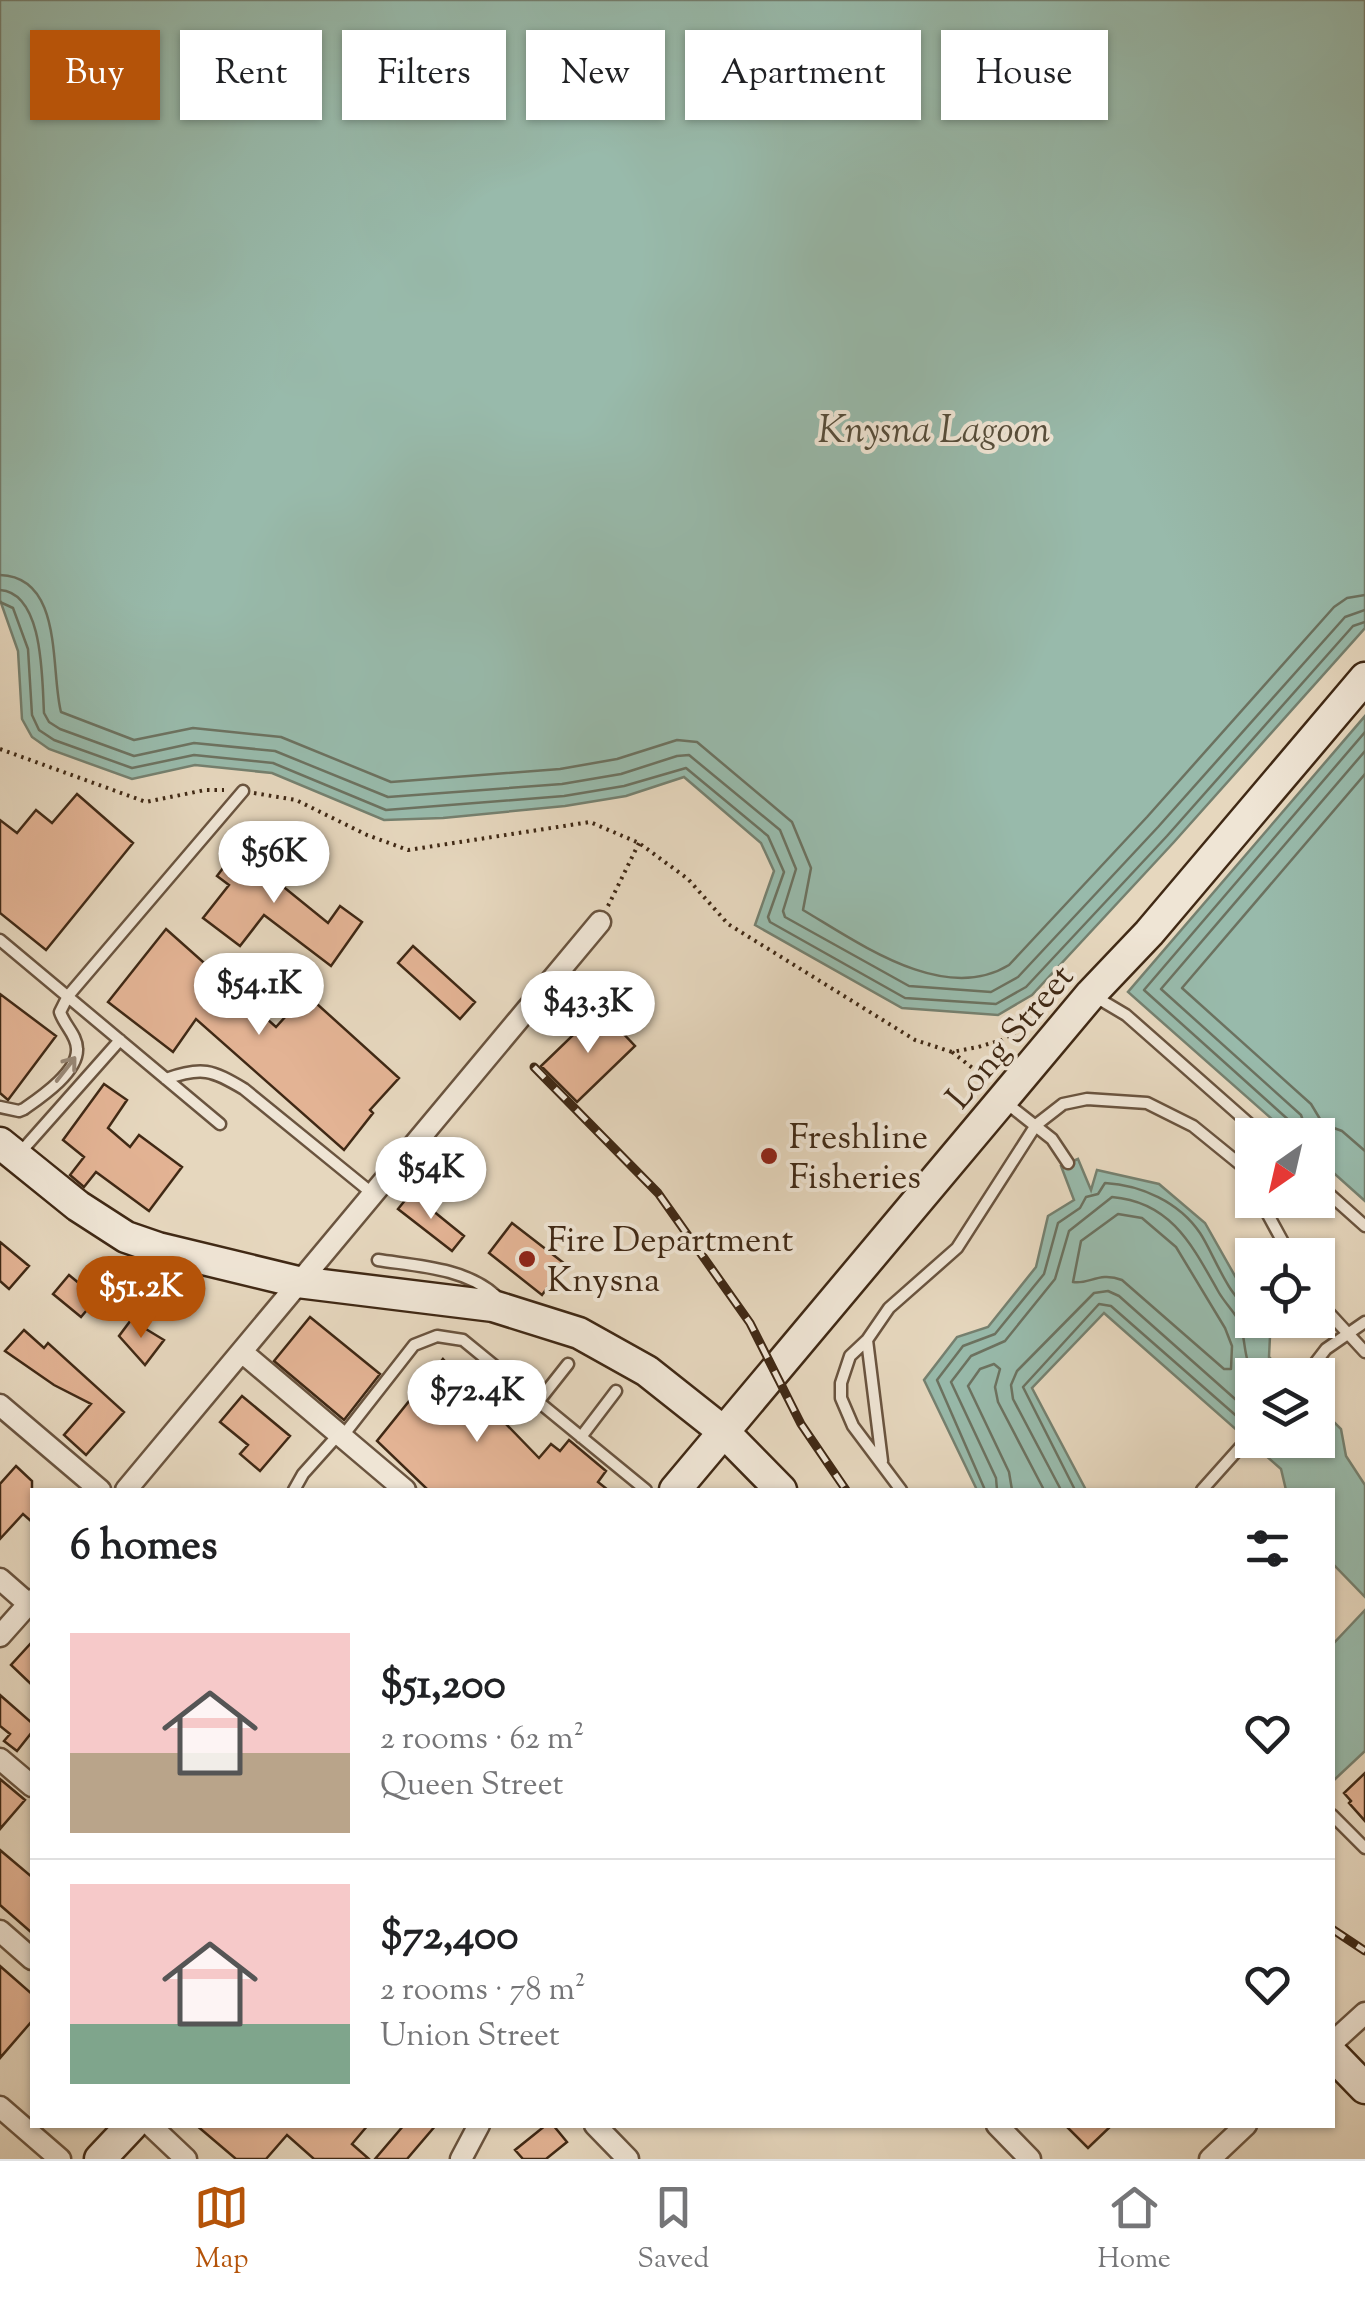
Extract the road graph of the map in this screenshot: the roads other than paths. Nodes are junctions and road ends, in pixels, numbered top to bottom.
1 (1365, 678) edge
2 (243, 790) road end
3 (600, 922) road end
4 (0, 940) edge
5 (1091, 994) junction
6 (68, 996) junction
7 (120, 1040) junction
8 (166, 1079) junction
9 (995, 1093) junction
10 (0, 1107) edge
11 (1243, 1118) edge
12 (220, 1124) dead end
13 (1036, 1125) junction
14 (8, 1150) edge
15 (1235, 1160) edge
16 (1068, 1163) dead end
17 (374, 1194) junction
18 (1335, 1199) edge
19 (1365, 1226) edge
20 (378, 1260) dead end
21 (298, 1282) junction
22 (493, 1306) junction
23 (1365, 1310) edge
24 (1335, 1319) edge
25 (1365, 1322) edge
26 (1349, 1334) junction
27 (867, 1340) junction
28 (242, 1352) junction
29 (1365, 1352) edge
30 (1319, 1358) edge
31 (568, 1364) dead end
32 (616, 1391) dead end
33 (538, 1402) junction
34 (0, 1405) edge
35 (724, 1432) junction
36 (340, 1435) junction
37 (581, 1437) junction
38 (1235, 1452) edge
39 (882, 1462) junction
40 (98, 1488) edge
41 (128, 1488) edge
42 (292, 1488) edge
43 (403, 1488) edge
44 (644, 1488) edge
45 (677, 1488) edge
46 (779, 1488) edge
47 (900, 1488) edge
48 (1204, 1488) edge
49 (0, 1579) edge
50 (30, 1603) edge
51 (30, 1605) edge
52 (0, 1636) edge
53 (0, 1759) edge
54 (30, 1784) edge
55 (1335, 1817) edge
56 (1365, 1848) edge
57 (0, 1931) edge
58 (30, 1957) edge
59 (1365, 2013) edge
60 (1335, 2040) edge
61 (1335, 2057) edge
62 (1365, 2088) edge
63 (0, 2106) edge
64 (130, 2128) edge
65 (153, 2128) edge
66 (477, 2128) edge
67 (599, 2128) edge
68 (1001, 2128) edge
69 (1243, 2128) edge
70 (109, 2156) edge
71 (60, 2159) edge
72 (186, 2159) edge
73 (461, 2159) edge
74 (628, 2159) edge
75 (1030, 2159) edge
76 (1210, 2159) edge

1 - 5 street, Long Street
2 - 6 lane
3 - 17 street
4 - 6 lane
5 - 9 street, Long Street
5 - 11 lane
6 - 7 lane
10 -> 6 lane
7 - 8 lane
7 - 14 lane
8 - 12 lane
8 - 17 lane
9 - 13 lane
9 - 35 street, Long Street
13 - 15 lane
13 - 16 lane
13 - 27 lane
14 - 21 street
17 - 21 street
18 - 19 lane
20 - 22 lane
21 - 22 street
21 - 28 street
22 - 35 street
23 - 26 lane
24 - 26 lane
25 - 26 lane
26 - 29 lane
26 - 30 lane
27 - 39 lane
27 - 39 lane
28 - 36 street
28 - 41 street
31 - 33 lane
32 - 37 lane
33 - 36 lane
33 - 37 lane
34 - 40 street
35 - 45 street, Long Street
35 - 46 street
36 - 42 lane
36 - 43 street
37 - 44 lane
38 - 48 lane
39 - 47 lane
49 - 50 street
51 - 52 street
53 - 54 street
55 - 56 lane
57 - 58 street
59 - 60 street
61 - 62 street
63 - 71 street
64 - 70 street
65 - 72 street
66 - 73 street
67 - 74 street
68 - 75 street
69 - 76 street

